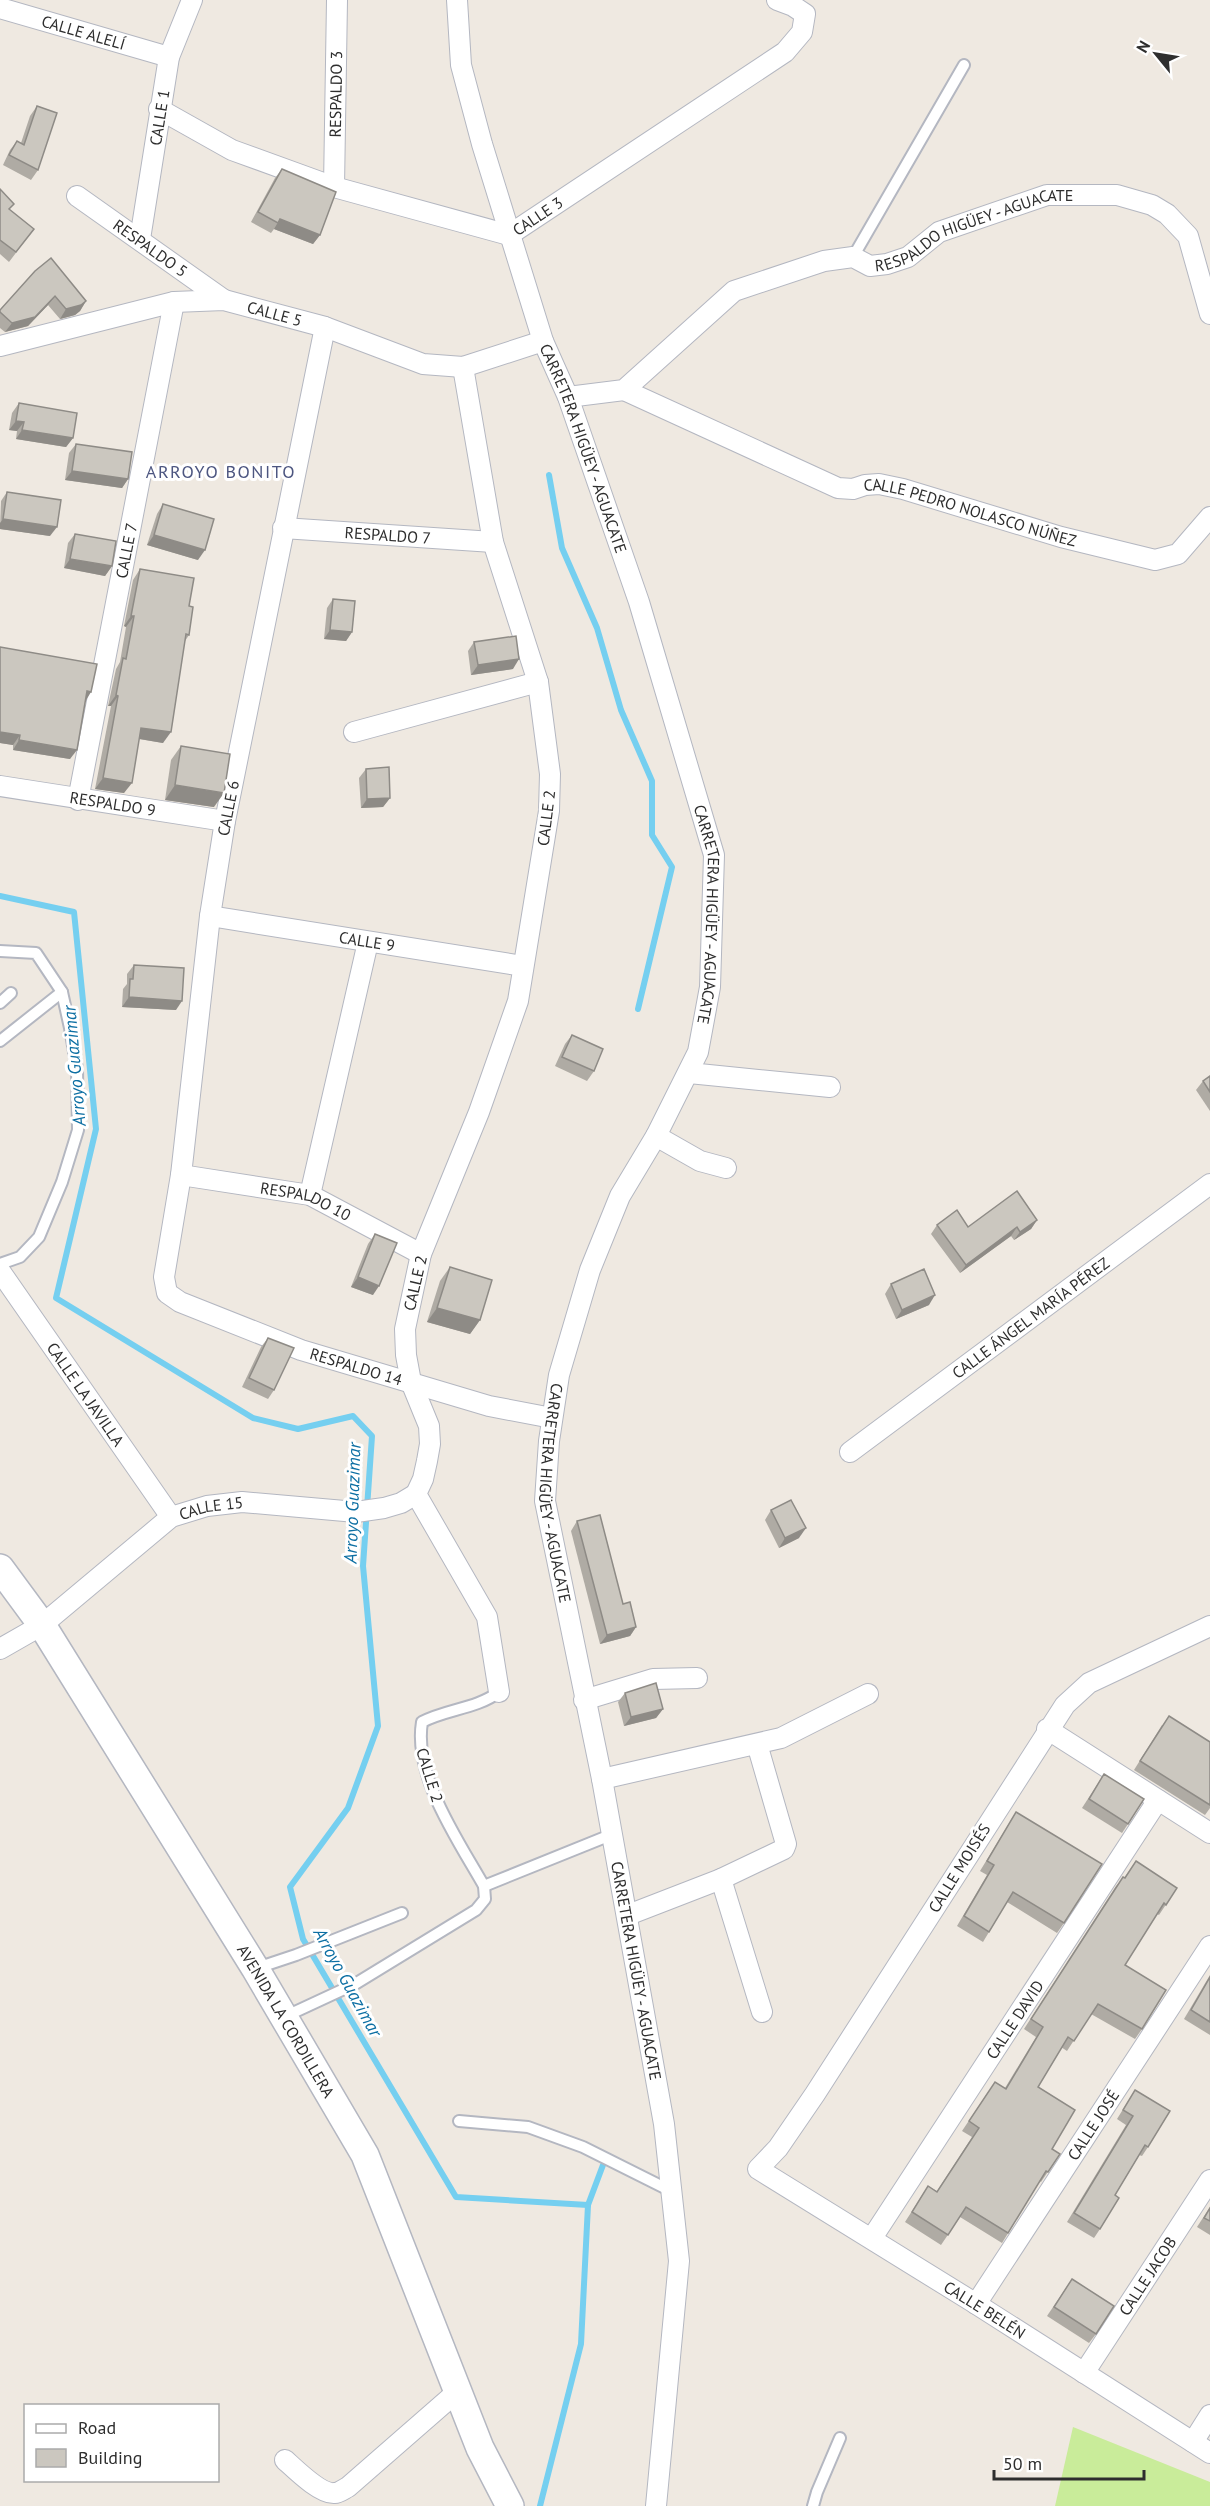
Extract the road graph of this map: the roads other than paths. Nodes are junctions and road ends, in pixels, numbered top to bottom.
1 (192, 0) edge
2 (337, 0) edge
3 (457, 0) edge
4 (777, 0) edge
5 (0, 8) edge
6 (169, 57) junction
7 (964, 64) dead end
8 (159, 108) junction
9 (334, 188) junction
10 (77, 196) dead end
11 (509, 235) junction
12 (140, 239) junction
13 (853, 257) junction
14 (224, 300) junction
15 (174, 302) junction
16 (1210, 314) edge
17 (325, 327) junction
18 (543, 341) junction
19 (0, 347) edge
20 (463, 367) junction
21 (624, 390) junction
22 (568, 397) junction
23 (1210, 517) edge
24 (283, 528) junction
25 (493, 542) junction
26 (538, 682) junction
27 (354, 732) dead end
28 (0, 786) edge
29 (78, 800) junction
30 (225, 820) junction
31 (210, 916) junction
32 (368, 942) junction
33 (0, 951) edge
34 (523, 966) junction
35 (62, 992) junction
36 (11, 993) dead end
37 (0, 1003) edge
38 (0, 1041) edge
39 (689, 1073) junction
40 (830, 1087) dead end
41 (656, 1136) junction
42 (726, 1168) dead end
43 (181, 1175) junction
44 (1210, 1184) edge
45 (310, 1195) junction
46 (421, 1254) junction
47 (0, 1264) edge
48 (0, 1271) edge
49 (167, 1293) joint
50 (411, 1382) junction
51 (552, 1418) junction
52 (850, 1452) dead end
53 (416, 1494) junction
54 (171, 1517) junction
55 (0, 1568) edge
56 (42, 1625) junction
57 (1210, 1626) edge
58 (0, 1649) edge
59 (696, 1678) dead end
60 (499, 1692) joint
61 (868, 1694) dead end
62 (584, 1700) junction
63 (1047, 1729) junction
64 (757, 1744) junction
65 (602, 1779) junction
66 (1158, 1800) junction
67 (1210, 1833) edge
68 (613, 1834) junction
69 (721, 1879) junction
70 (484, 1886) junction
71 (402, 1913) dead end
72 (628, 1915) junction
73 (1210, 1946) edge
74 (255, 1968) junction
75 (762, 2012) dead end
76 (284, 2017) junction
77 (459, 2121) dead end
78 (758, 2169) joint
79 (1210, 2180) edge
80 (671, 2191) junction
81 (872, 2238) junction
82 (976, 2304) junction
83 (1084, 2373) junction
84 (458, 2391) junction
85 (1210, 2415) edge
86 (840, 2438) dead end
87 (1192, 2442) junction
88 (1210, 2453) edge
89 (285, 2460) dead end
90 (510, 2506) edge
91 (656, 2506) edge
92 (813, 2506) edge

1 - 6 street, CALLE 1
2 - 9 street, RESPALDO 3
3 - 11 street, CARRETERA HIGÜEY - AGUACATE
4 - 11 street, CALLE 3
5 - 6 street, CALLE ALELÍ
6 - 8 street, CALLE 1
7 - 13 lane
8 - 9 street, CALLE 3
8 - 12 street, CALLE 1
9 - 11 street, CALLE 3
10 - 12 street, RESPALDO 5
11 - 18 street, CARRETERA HIGÜEY - AGUACATE
12 - 14 street, RESPALDO 5
13 - 16 street, RESPALDO HIGÜEY - AGUACATE
13 - 21 street, RESPALDO HIGÜEY - AGUACATE
14 - 15 street, CALLE 5
14 - 17 street, CALLE 5
15 - 19 street, CALLE 5
15 - 29 street, CALLE 7
17 - 20 street, CALLE 5
17 - 24 street, CALLE 6
18 - 20 street, CALLE 5
18 - 22 street, CARRETERA HIGÜEY - AGUACATE
20 - 25 street, CALLE 2
21 - 22 street
21 - 23 street, CALLE PEDRO NOLASCO NÚÑEZ
22 - 39 street, CARRETERA HIGÜEY - AGUACATE
24 - 25 street, RESPALDO 7
24 - 30 street, CALLE 6
25 - 26 street, CALLE 2
26 - 27 street
26 - 34 street, CALLE 2
28 - 29 street, RESPALDO 9
29 - 30 street, RESPALDO 9
30 - 31 street, CALLE 6
31 - 32 street, CALLE 9
31 - 43 street, CALLE 6
32 - 34 street, CALLE 9
32 - 45 street
33 - 35 lane
34 - 46 street, CALLE 2
35 - 38 lane
35 - 47 lane
36 - 37 lane
39 - 40 street
39 - 41 street, CARRETERA HIGÜEY - AGUACATE
41 - 42 street
41 - 51 street, CARRETERA HIGÜEY - AGUACATE
43 - 45 street, RESPALDO 10
43 - 49 street, CALLE 6
44 - 52 street, CALLE ÁNGEL MARÍA PÉREZ
45 - 46 street, RESPALDO 10
46 - 50 street, CALLE 2
48 - 54 street, CALLE LA JAVILLA
49 - 50 street, RESPALDO 14
50 - 51 street, RESPALDO 14
50 - 53 street, CALLE 2
51 - 62 street, CARRETERA HIGÜEY - AGUACATE
53 - 54 street, CALLE 15
53 - 60 street, CALLE 2
54 - 56 street, CALLE 15
55 - 56 main road, AVENIDA LA CORDILLERA
56 - 58 street, CALLE 15
56 - 74 main road, AVENIDA LA CORDILLERA
57 - 63 street, CALLE MOISÉS
59 - 62 street
60 - 70 lane, CALLE 2
61 - 64 street
62 - 65 street, CARRETERA HIGÜEY - AGUACATE
63 - 66 street
63 - 78 street, CALLE MOISÉS
64 - 65 street
64 - 69 street
65 - 68 street, CARRETERA HIGÜEY - AGUACATE
66 - 67 street
66 - 81 street, CALLE DAVID
68 - 70 lane
68 - 72 street, CARRETERA HIGÜEY - AGUACATE
69 - 72 street
69 - 75 street
70 - 76 lane
71 - 74 lane
72 - 80 street, CARRETERA HIGÜEY - AGUACATE
73 - 82 street, CALLE JOSÉ
74 - 76 main road, AVENIDA LA CORDILLERA
76 - 84 main road, AVENIDA LA CORDILLERA
77 - 80 lane
78 - 81 street, CALLE BELÉN
79 - 83 street, CALLE JACOB
80 - 91 street, CARRETERA HIGÜEY - AGUACATE
81 - 82 street, CALLE BELÉN
82 - 83 street, CALLE BELÉN
83 - 87 street, CALLE BELÉN
84 - 89 street
84 - 90 main road, AVENIDA LA CORDILLERA
85 - 87 street
86 - 92 lane
87 - 88 street, CALLE BELÉN

